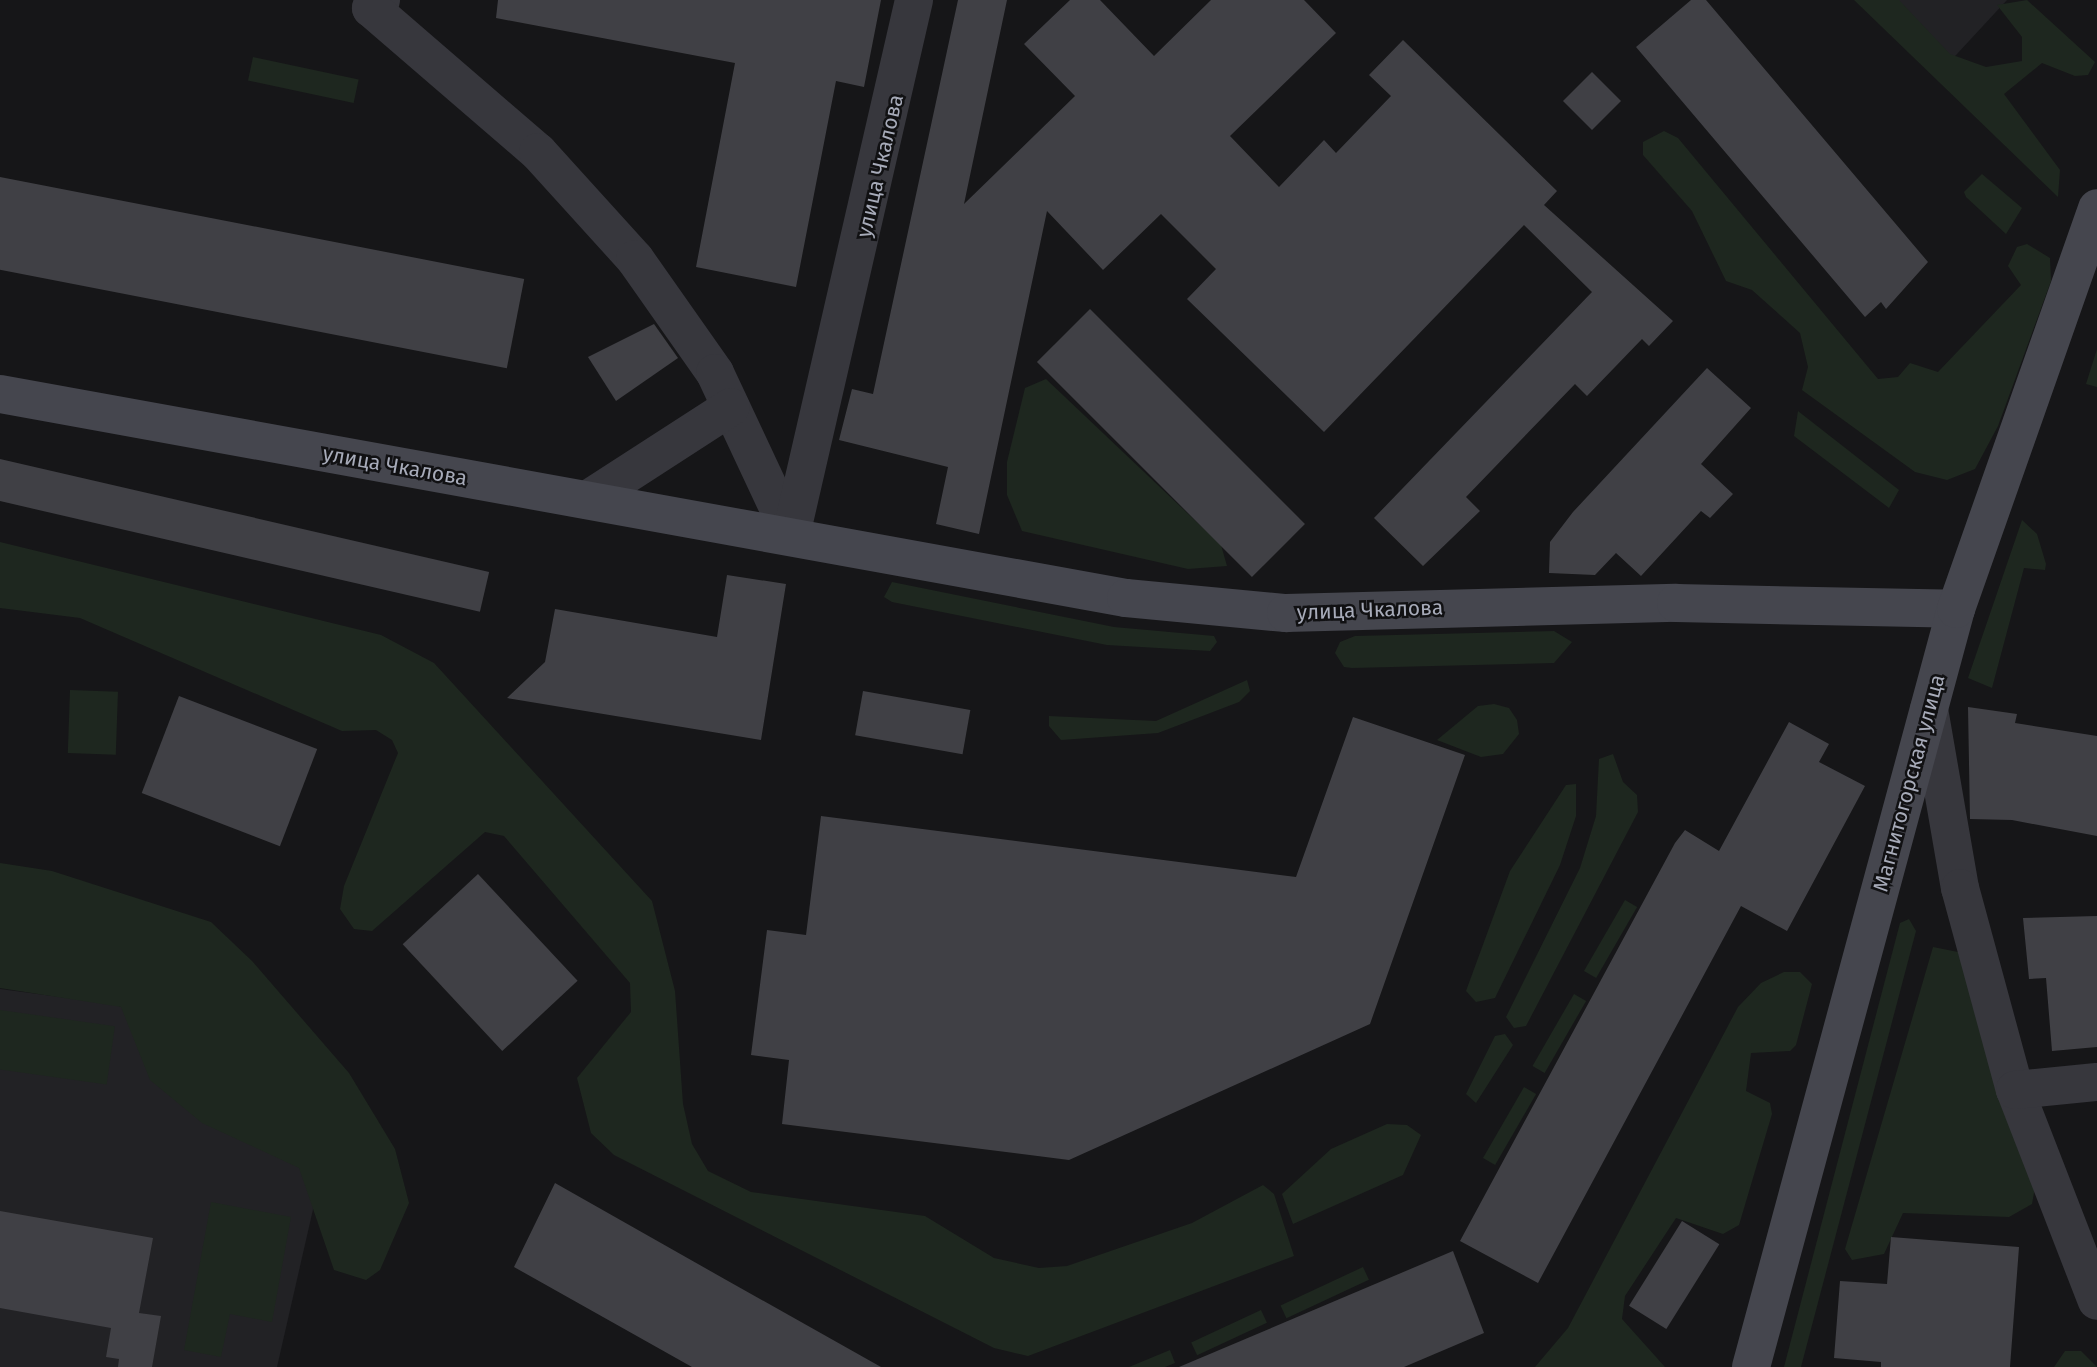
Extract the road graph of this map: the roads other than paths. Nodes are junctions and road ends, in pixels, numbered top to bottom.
1 (381, 0) edge
2 (914, 0) edge
3 (2097, 208) edge
4 (0, 394) edge
5 (731, 408) junction
6 (587, 500) junction
7 (791, 535) junction
8 (1956, 609) junction
9 (1929, 709) junction
10 (2097, 1082) edge
11 (2015, 1090) junction
12 (2097, 1301) edge
13 (1751, 1367) edge

1 - 5 street
2 - 7 street, улица Чкалова
3 - 8 main road, Магнитогорская улица
4 - 6 main road, улица Чкалова
5 - 6 street
5 - 7 street
6 - 7 main road, улица Чкалова
7 - 8 main road, улица Чкалова
8 - 9 main road, Магнитогорская улица
9 - 11 street
9 - 13 main road, Магнитогорская улица
10 - 11 street
11 - 12 street

